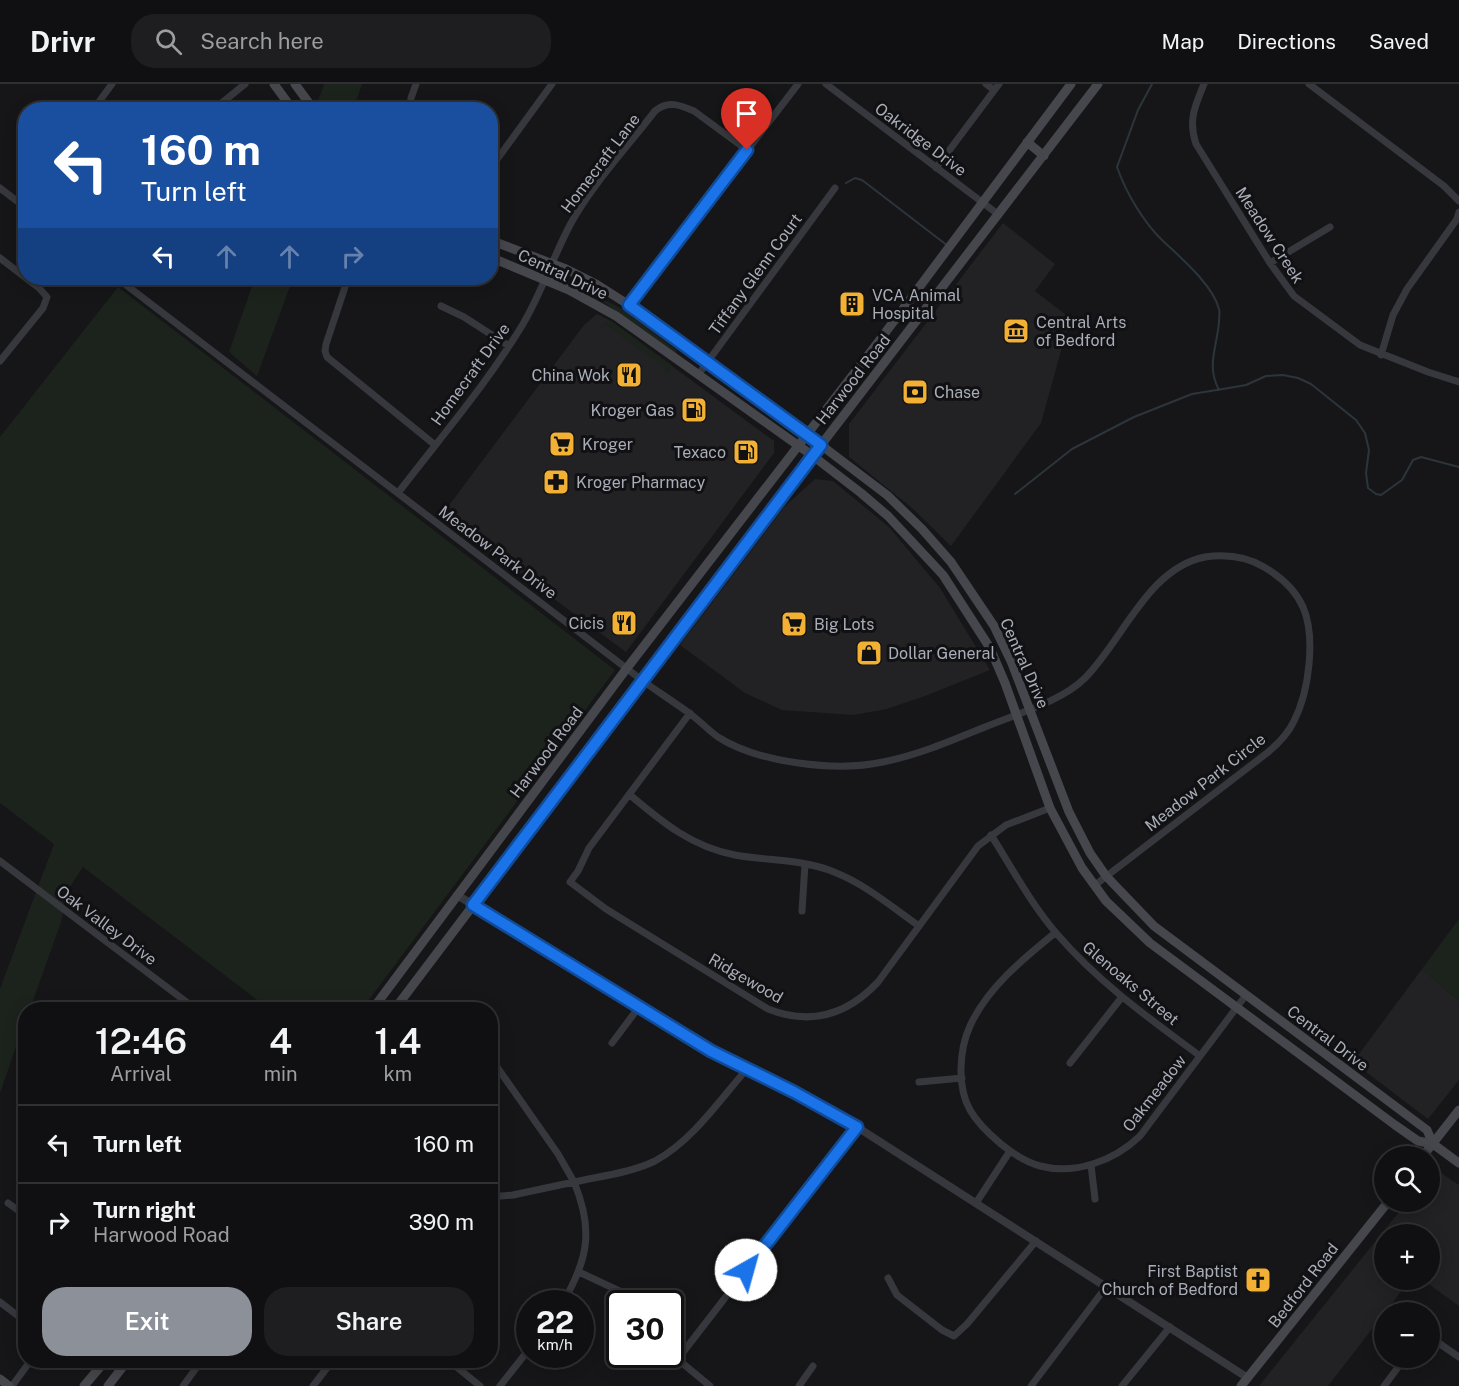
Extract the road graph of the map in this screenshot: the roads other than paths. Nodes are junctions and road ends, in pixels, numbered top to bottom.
1 (112, 84) edge
2 (246, 84) edge
3 (274, 84) edge
4 (295, 84) edge
5 (416, 84) edge
6 (552, 84) edge
7 (798, 84) edge
8 (826, 84) edge
9 (986, 84) edge
10 (1071, 84) edge
11 (1098, 84) edge
12 (1204, 84) edge
13 (1309, 84) edge
14 (996, 87) edge
15 (99, 102) edge
16 (223, 102) edge
17 (286, 102) edge
18 (308, 102) edge
19 (411, 102) edge
20 (1027, 142) junction
21 (747, 150) junction
22 (1044, 156) junction
23 (498, 158) edge
24 (936, 168) junction
25 (0, 188) edge
26 (835, 188) dead end
27 (18, 200) edge
28 (1459, 201) edge
29 (982, 202) junction
30 (1459, 212) edge
31 (999, 215) junction
32 (1330, 227) dead end
33 (498, 243) edge
34 (0, 258) edge
35 (498, 260) edge
36 (1270, 263) junction
37 (553, 264) junction
38 (18, 272) edge
39 (546, 280) junction
40 (35, 285) edge
41 (126, 285) edge
42 (346, 285) edge
43 (629, 305) junction
44 (441, 306) dead end
45 (898, 315) junction
46 (914, 325) junction
47 (509, 346) junction
48 (1381, 355) junction
49 (0, 361) edge
50 (707, 362) junction
51 (698, 375) junction
52 (1459, 382) edge
53 (808, 435) junction
54 (435, 445) junction
55 (821, 445) junction
56 (799, 446) junction
57 (813, 456) junction
58 (398, 493) junction
59 (915, 522) junction
60 (904, 533) junction
61 (709, 562) junction
62 (724, 572) junction
63 (992, 622) junction
64 (978, 629) junction
65 (627, 668) junction
66 (643, 681) junction
67 (1030, 710) junction
68 (690, 713) junction
69 (1016, 715) junction
70 (630, 795) junction
71 (1050, 808) junction
72 (991, 835) junction
73 (0, 861) edge
74 (805, 864) junction
75 (1106, 876) junction
76 (1095, 885) junction
77 (457, 895) junction
78 (473, 905) junction
79 (802, 911) dead end
80 (919, 926) junction
81 (1055, 933) junction
82 (1246, 995) junction
83 (1122, 997) junction
84 (187, 1002) edge
85 (378, 1002) edge
86 (400, 1002) edge
87 (639, 1007) junction
88 (1238, 1007) junction
89 (612, 1042) dead end
90 (1200, 1056) junction
91 (1070, 1063) dead end
92 (498, 1068) edge
93 (746, 1070) junction
94 (962, 1078) junction
95 (919, 1082) dead end
96 (1459, 1110) edge
97 (857, 1127) junction
98 (1433, 1144) junction
99 (1010, 1151) junction
100 (1459, 1163) edge
101 (1091, 1165) junction
102 (574, 1182) junction
103 (498, 1196) edge
104 (1095, 1198) dead end
105 (8, 1203) dead end
106 (976, 1203) junction
107 (18, 1210) edge
108 (1380, 1212) edge
109 (1036, 1241) junction
110 (579, 1272) junction
111 (888, 1278) dead end
112 (1106, 1287) junction
113 (569, 1290) edge
114 (617, 1290) edge
115 (0, 1302) edge
116 (18, 1316) edge
117 (1170, 1327) junction
118 (1440, 1344) edge
119 (684, 1351) edge
120 (1459, 1357) edge
121 (516, 1366) edge
122 (684, 1366) edge
123 (813, 1366) dead end
124 (26, 1368) edge
125 (99, 1368) edge
126 (122, 1368) edge
127 (196, 1368) edge
128 (327, 1368) edge
129 (458, 1368) edge
130 (1398, 1368) edge
131 (0, 1379) edge
132 (1244, 1382) edge
133 (11, 1386) edge
134 (84, 1386) edge
135 (108, 1386) edge
136 (183, 1386) edge
137 (313, 1386) edge
138 (480, 1386) edge
139 (500, 1386) edge
140 (710, 1386) edge
141 (798, 1386) edge
142 (1031, 1386) edge
143 (1122, 1386) edge
144 (1384, 1386) edge

1 - 15 street
2 - 16 street
3 - 17 main road
4 - 18 main road
5 - 19 street
6 - 23 street
7 - 21 street
8 - 24 street, Oakridge Drive
9 - 14 street
10 - 20 main road, Harwood Road
11 - 22 main road, Harwood Road
12 - 36 street, Meadow Creek
13 - 28 street
14 - 24 street
20 - 22 main road
20 - 29 main road, Harwood Road
21 - 37 street, Homecraft Lane
21 - 43 street
22 - 31 main road, Harwood Road
24 - 29 street, Oakridge Drive
25 - 27 street
26 - 50 street, Tiffany Glenn Court
29 - 31 street, Oakridge Drive
29 - 45 main road, Harwood Road
30 - 48 street
31 - 46 main road, Harwood Road
32 - 36 street
33 - 37 main road, Central Drive
34 - 38 street
35 - 39 main road, Central Drive
36 - 48 street, Meadow Creek
37 - 39 street, Homecraft Drive
37 - 43 main road, Central Drive
39 - 47 street, Homecraft Drive
39 - 51 main road, Central Drive
40 - 49 street
41 - 58 street, Meadow Park Drive
42 - 54 street
43 - 50 main road, Central Drive
44 - 47 street
45 - 46 main road
45 - 53 main road, Harwood Road
46 - 55 main road, Harwood Road
47 - 54 street, Homecraft Drive
48 - 52 street, Meadow Creek
50 - 51 street, Tiffany Glenn Court
50 - 53 main road, Central Drive
51 - 56 main road, Central Drive
53 - 55 main road, Central Drive
53 - 56 main road, Harwood Road
54 - 58 street, Homecraft Drive
55 - 57 main road, Harwood Road
55 - 59 main road, Central Drive
56 - 57 main road, Central Drive
56 - 61 main road, Harwood Road
57 - 60 main road, Central Drive
57 - 62 main road, Harwood Road
58 - 65 street, Meadow Park Drive
59 - 60 main road
59 - 63 main road, Central Drive
60 - 64 main road, Central Drive
61 - 62 main road
61 - 65 main road, Harwood Road
62 - 66 main road, Harwood Road
63 - 64 main road
63 - 67 main road, Central Drive
64 - 69 main road, Central Drive
65 - 66 street, Meadow Park Drive
65 - 77 main road, Harwood Road
66 - 68 street, Meadow Park Drive
66 - 78 main road, Harwood Road
67 - 69 street, Meadow Park Drive
67 - 75 main road, Central Drive
67 - 75 street, Meadow Park Circle
68 - 69 street, Meadow Park Drive
68 - 70 street, Ridgewood
69 - 71 main road, Central Drive
70 - 74 street
70 - 80 street, Ridgewood
71 - 72 street, Ridgewood
71 - 76 main road, Central Drive
72 - 80 street, Ridgewood
72 - 81 street, Glenoaks Street
73 - 84 street, Oak Valley Drive
74 - 79 street
74 - 80 street
75 - 76 street, Meadow Park Circle
75 - 82 main road, Central Drive
76 - 88 main road, Central Drive
77 - 78 street
77 - 85 main road, Harwood Road
78 - 86 main road, Harwood Road
78 - 87 street
81 - 83 street, Glenoaks Street
81 - 94 street, Oakmeadow
82 - 88 street, Oakmeadow
82 - 98 main road, Central Drive
83 - 90 street, Glenoaks Street
83 - 91 street
87 - 89 street
87 - 93 street
88 - 90 street, Oakmeadow
88 - 98 main road, Central Drive
90 - 101 street, Oakmeadow
92 - 102 street
93 - 97 street
93 - 102 street
94 - 95 street
94 - 99 street, Oakmeadow
96 - 98 main road
97 - 106 street
97 - 119 street
98 - 100 main road, Central Drive
99 - 101 street, Oakmeadow
99 - 106 street
101 - 104 street
102 - 103 street
102 - 110 street
105 - 107 street
106 - 109 street
108 - 132 main road, Bedford Road
109 - 111 street
109 - 112 street
110 - 113 street
110 - 114 street
112 - 117 street
112 - 142 street
115 - 116 street
117 - 132 street
117 - 143 street
118 - 120 street
121 - 139 street
122 - 140 street
123 - 141 street
124 - 133 street
125 - 134 main road
126 - 135 main road
127 - 136 street
128 - 137 street
129 - 138 street
130 - 144 street
131 - 133 main road

